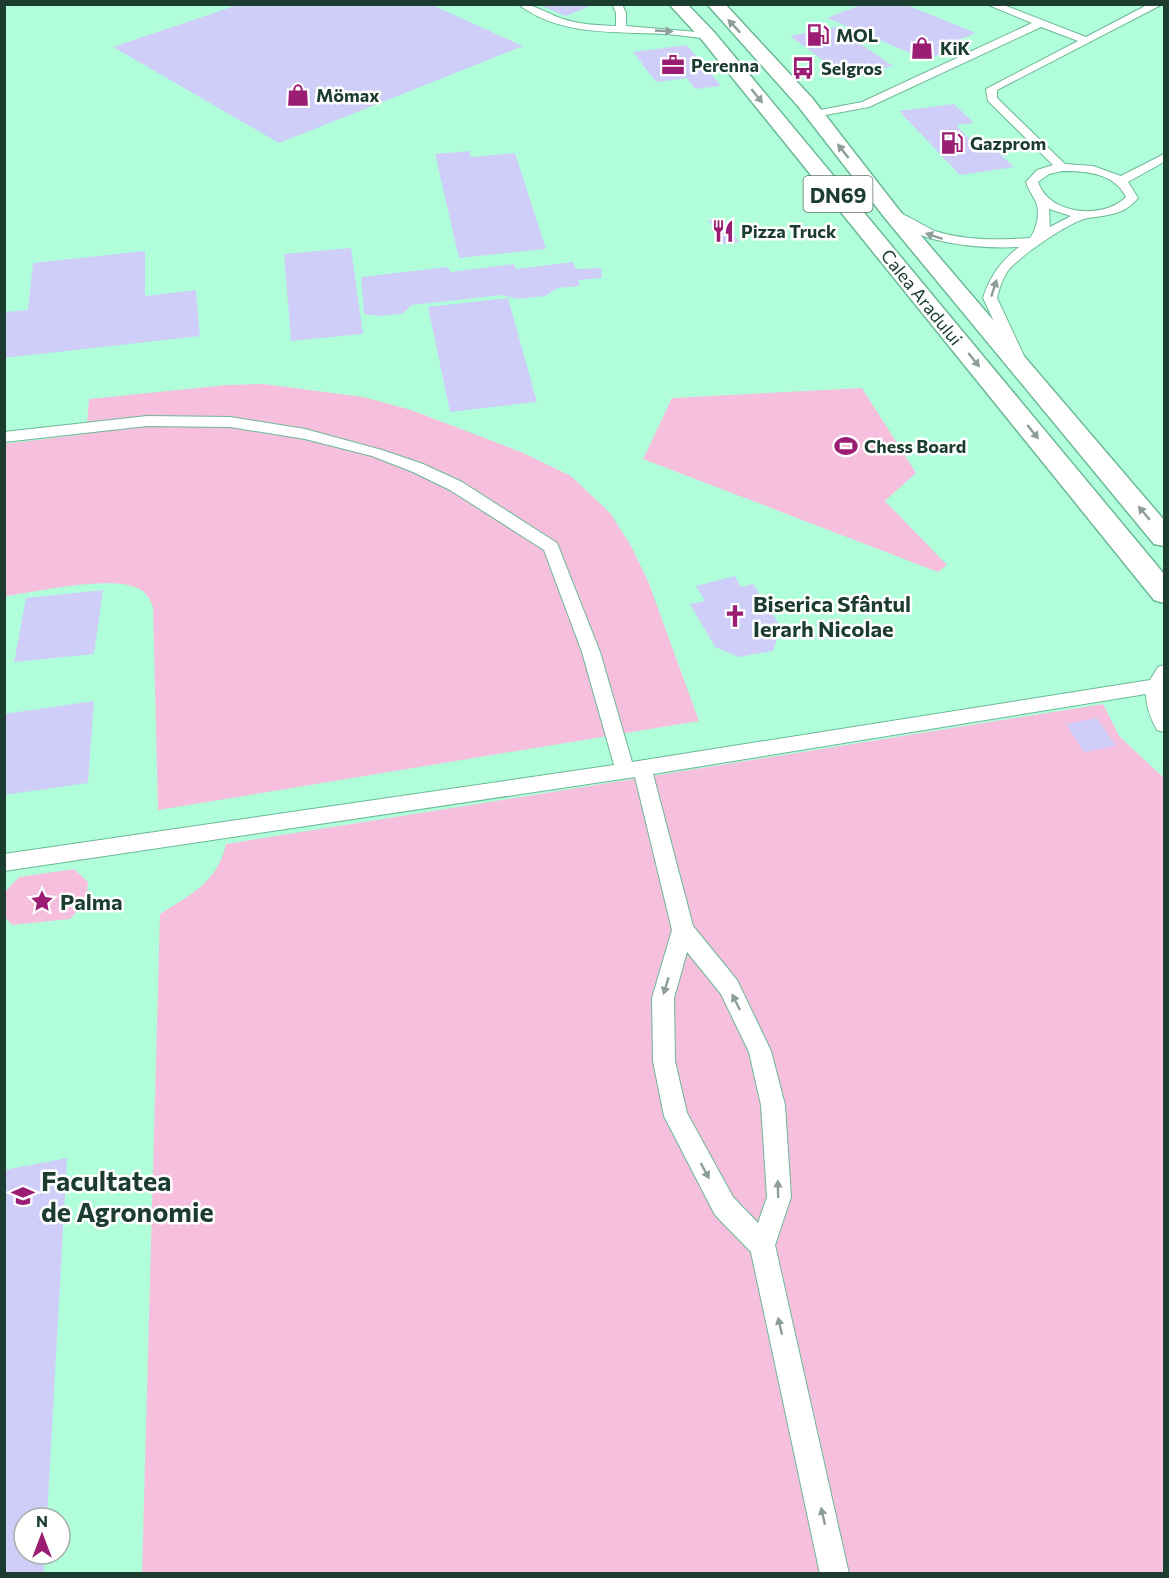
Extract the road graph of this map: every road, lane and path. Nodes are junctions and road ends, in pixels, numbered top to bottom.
1 (523, 4) edge
2 (617, 4) edge
3 (677, 4) edge
4 (715, 4) edge
5 (991, 4) edge
6 (1158, 4) edge
7 (1041, 23) junction
8 (621, 29) junction
9 (708, 36) junction
10 (1086, 40) junction
11 (815, 114) junction
12 (1164, 157) edge
13 (1062, 167) junction
14 (1121, 181) junction
15 (1042, 201) junction
16 (892, 214) junction
17 (1085, 214) junction
18 (1034, 242) junction
19 (1030, 379) junction
20 (4, 437) edge
21 (1164, 537) edge
22 (1164, 593) edge
23 (1160, 679) edge
24 (1164, 725) edge
25 (634, 770) junction
26 (4, 863) edge
27 (684, 930) junction
28 (762, 1245) junction
29 (836, 1574) edge

1 - 8 lane
2 - 8 lane
3 - 9 main road, Calea Aradului / DN69
11 -> 4 main road, Calea Aradului / DN69
5 - 7 lane
6 - 10 lane
7 - 10 lane
7 - 11 lane
8 -> 9 lane
9 -> 22 main road, Calea Aradului / DN69
10 - 13 lane
16 -> 11 main road, Calea Aradului / DN69
12 - 14 lane
13 - 14 lane
13 - 15 lane
14 - 17 lane
15 - 17 lane
15 - 18 lane
18 -> 16 lane
16 - 19 main road, Calea Aradului / DN69
17 - 18 lane
19 -> 18 lane
21 -> 19 main road, Calea Aradului / DN69
20 - 25 lane
23 - 24 lane
23 - 25 lane
25 - 26 lane
25 - 27 lane
28 -> 27 lane
27 -> 28 lane
29 -> 28 lane

